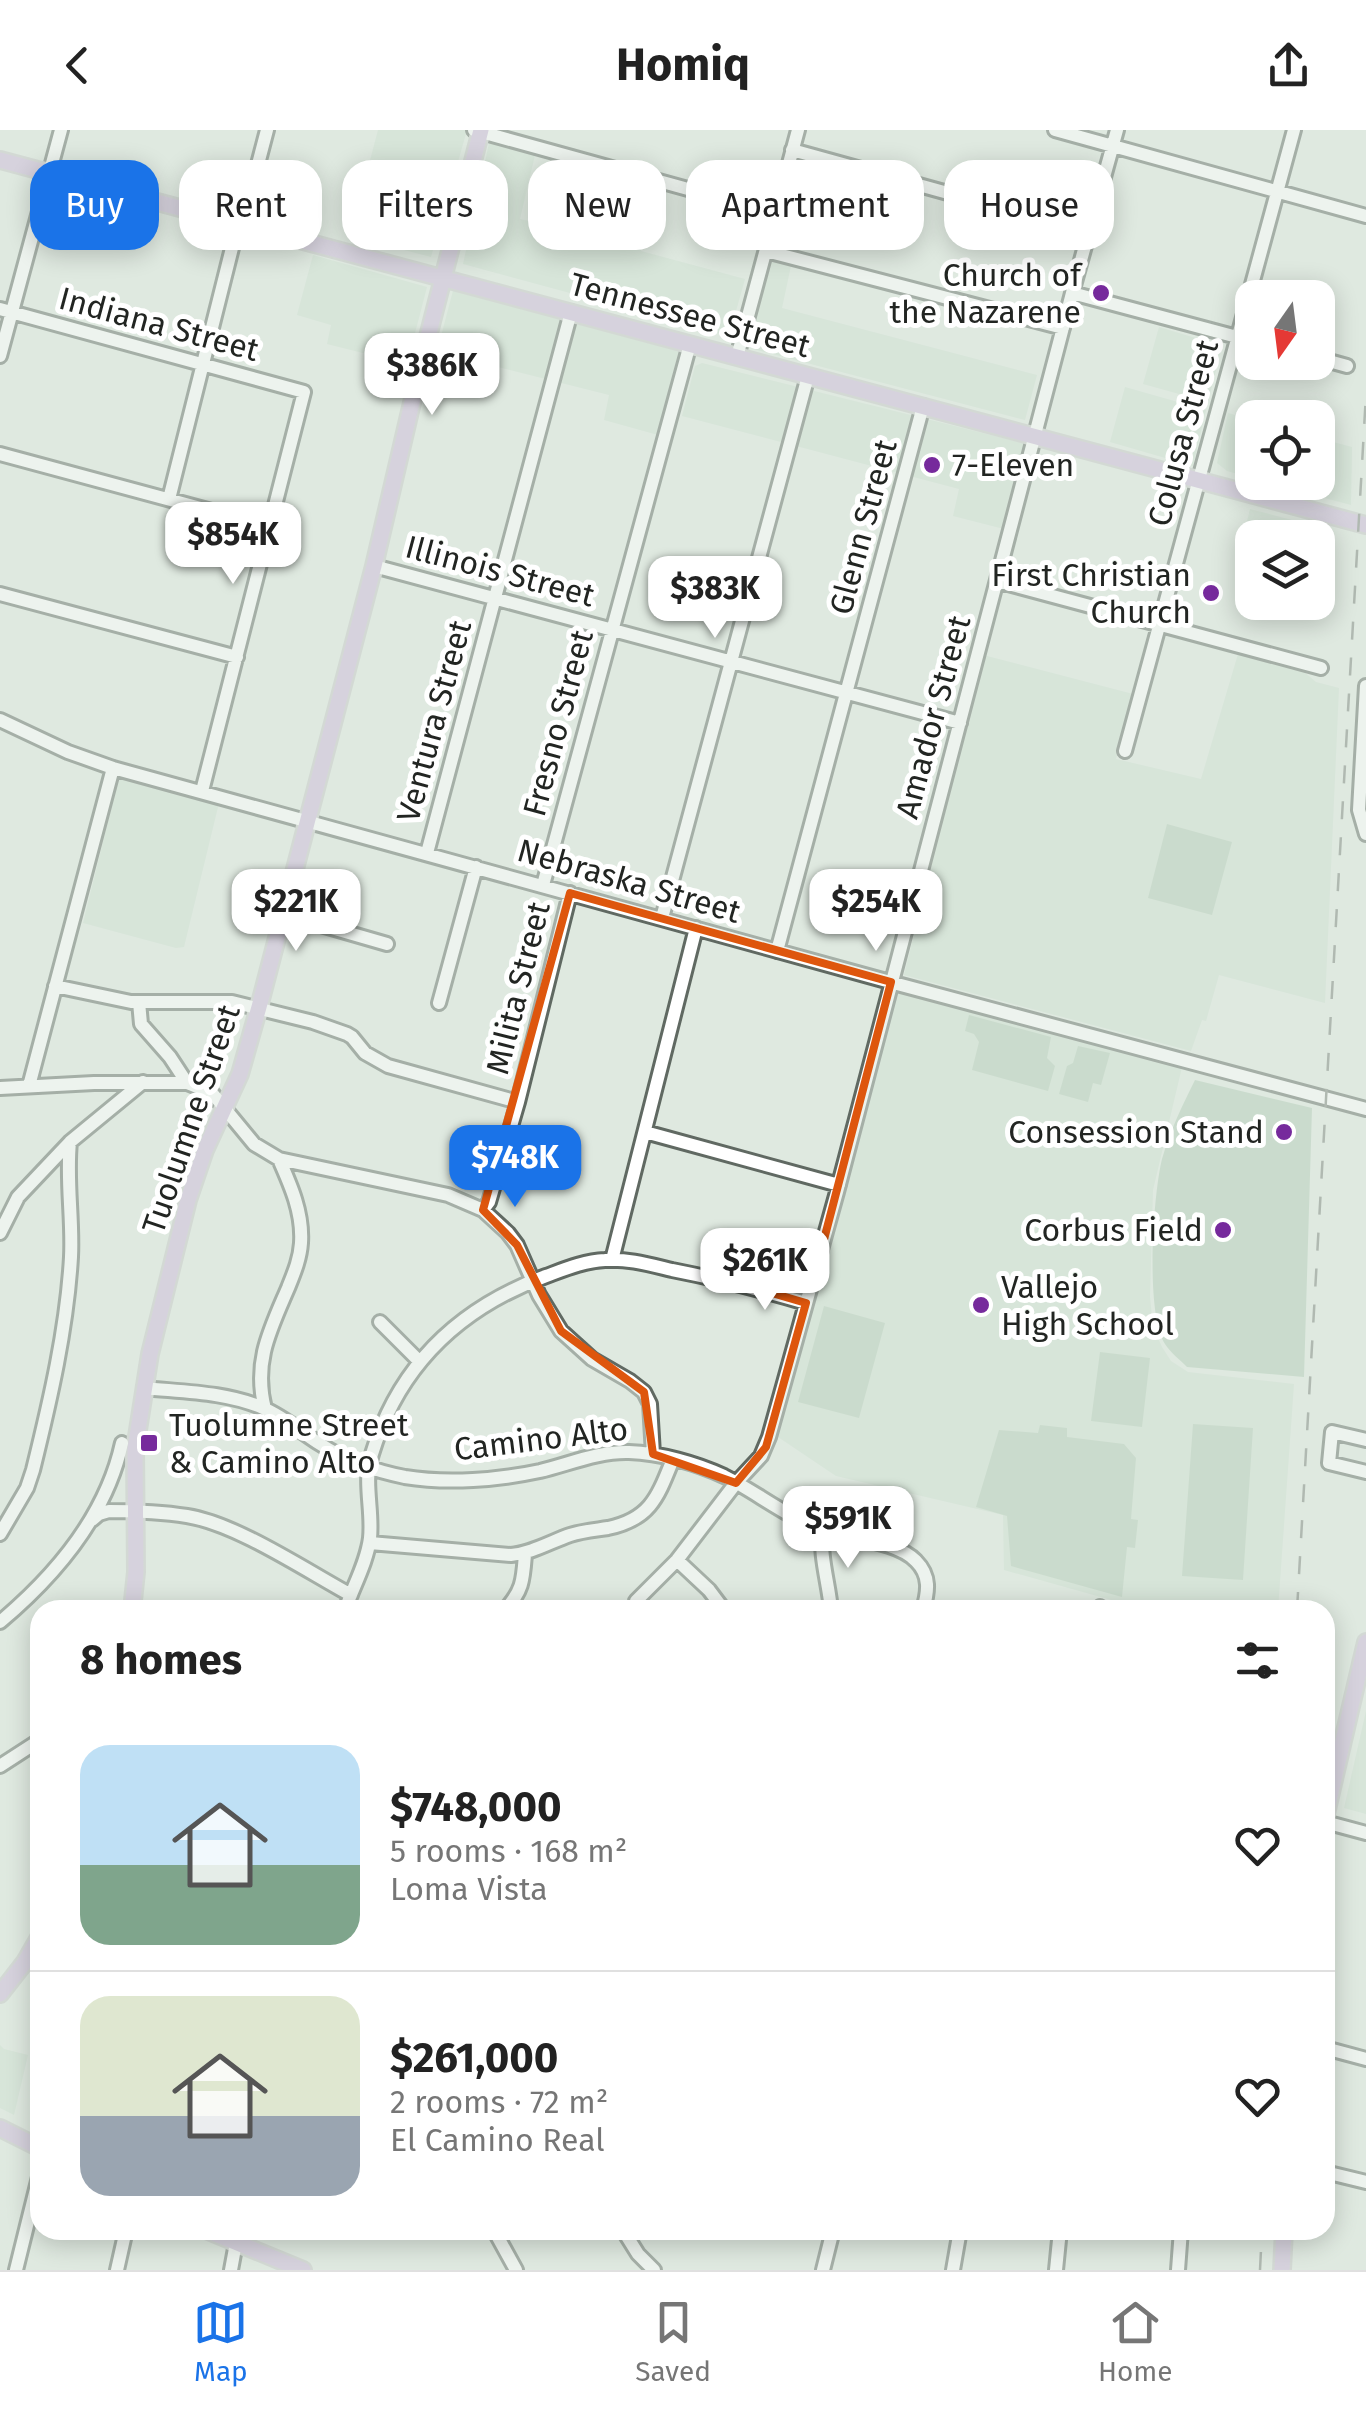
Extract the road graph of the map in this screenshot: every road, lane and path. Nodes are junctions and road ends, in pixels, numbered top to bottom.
1 (61, 130) edge
2 (267, 130) edge
3 (798, 130) edge
4 (1056, 130) edge
5 (1117, 130) edge
6 (1294, 130) edge
7 (479, 131) edge
8 (1113, 145) junction
9 (792, 150) junction
10 (0, 160) edge
11 (53, 160) edge
12 (259, 160) edge
13 (789, 160) edge
14 (1109, 160) edge
15 (30, 168) edge
16 (686, 188) edge
17 (1277, 191) junction
18 (944, 192) edge
19 (1366, 216) edge
20 (30, 235) edge
21 (322, 246) edge
22 (232, 250) edge
23 (1084, 250) edge
24 (766, 251) joint
25 (443, 278) junction
26 (1253, 280) edge
27 (1072, 293) junction
28 (6, 310) edge
29 (571, 312) junction
30 (1062, 328) junction
31 (1235, 336) edge
32 (690, 344) junction
33 (1235, 348) edge
34 (0, 356) edge
35 (737, 357) junction
36 (1335, 363) edge
37 (203, 364) junction
38 (1347, 366) dead end
39 (808, 376) junction
40 (924, 406) junction
41 (1034, 436) junction
42 (0, 454) edge
43 (1199, 480) junction
44 (169, 499) junction
45 (1366, 525) edge
46 (271, 527) junction
47 (374, 566) junction
48 (997, 581) junction
49 (0, 594) edge
50 (495, 598) junction
51 (1160, 624) junction
52 (612, 630) junction
53 (237, 657) junction
54 (731, 662) junction
55 (1322, 668) dead end
56 (1366, 686) edge
57 (846, 692) junction
58 (0, 720) edge
59 (960, 723) junction
60 (1365, 728) edge
61 (1125, 751) dead end
62 (113, 768) junction
63 (202, 791) junction
64 (308, 820) junction
65 (1366, 834) edge
66 (427, 854) junction
67 (476, 867) junction
68 (543, 885) junction
69 (570, 893) junction
70 (283, 914) junction
71 (662, 918) junction
72 (696, 928) junction
73 (387, 944) dead end
74 (777, 951) junction
75 (891, 982) junction
76 (55, 986) junction
77 (140, 1002) junction
78 (438, 1002) dead end
79 (259, 1008) junction
80 (143, 1082) junction
81 (187, 1083) junction
82 (29, 1086) junction
83 (0, 1088) edge
84 (518, 1102) junction
85 (224, 1108) junction
86 (1366, 1109) edge
87 (645, 1132) junction
88 (70, 1142) junction
89 (279, 1160) junction
90 (839, 1185) junction
91 (483, 1210) junction
92 (0, 1233) edge
93 (820, 1251) junction
94 (612, 1260) junction
95 (533, 1280) junction
96 (736, 1283) junction
97 (806, 1303) junction
98 (380, 1322) dead end
99 (420, 1362) junction
100 (144, 1388) junction
101 (265, 1409) junction
102 (1366, 1440) edge
103 (122, 1443) dead end
104 (653, 1454) junction
105 (674, 1459) junction
106 (369, 1468) junction
107 (1366, 1472) edge
108 (736, 1484) junction
109 (135, 1512) junction
110 (92, 1520) junction
111 (823, 1530) junction
112 (0, 1534) edge
113 (370, 1543) junction
114 (526, 1554) junction
115 (678, 1560) junction
116 (350, 1595) junction
117 (133, 1600) edge
118 (348, 1600) edge
119 (514, 1600) edge
120 (637, 1600) edge
121 (716, 1600) edge
122 (830, 1600) edge
123 (925, 1600) edge
124 (0, 1622) edge
125 (1366, 1642) edge
126 (30, 1746) edge
127 (0, 1766) edge
128 (1335, 1777) edge
129 (1335, 1823) edge
130 (1366, 1833) edge
131 (30, 1953) edge
132 (0, 1994) edge
133 (1335, 2051) edge
134 (1366, 2060) edge
135 (0, 2128) edge
136 (30, 2143) edge
137 (1335, 2174) edge
138 (1366, 2182) edge
139 (30, 2213) edge
140 (124, 2240) edge
141 (229, 2240) edge
142 (500, 2240) edge
143 (629, 2240) edge
144 (830, 2240) edge
145 (958, 2240) edge
146 (1059, 2240) edge
147 (1180, 2240) edge
148 (1284, 2240) edge
149 (236, 2243) junction
150 (16, 2270) edge
151 (117, 2270) edge
152 (232, 2270) edge
153 (303, 2270) edge
154 (516, 2270) edge
155 (654, 2270) edge
156 (823, 2270) edge
157 (953, 2270) edge
158 (1056, 2270) edge
159 (1178, 2270) edge
160 (1282, 2270) edge

1 - 11 street
2 - 12 street
3 - 9 street
4 - 8 street
5 - 8 street, Amador Street
6 - 17 street, Colusa Street
7 - 16 street
7 - 25 main road, Tuolumne Street
8 - 14 street, Amador Street
8 - 17 street
9 - 13 street
9 - 18 street
10 - 15 main road, Tennessee Street
17 - 19 street
17 - 26 street, Colusa Street
20 - 28 street
21 - 25 main road, Tennessee Street
22 - 37 street
23 - 27 street, Amador Street
24 - 30 street
24 - 35 street
25 - 29 main road, Tennessee Street
25 - 47 main road, Tuolumne Street
27 - 30 street, Amador Street
27 - 31 street
28 - 34 street
28 - 37 street, Indiana Street
29 - 32 main road, Tennessee Street
29 - 50 street, Ventura Street
30 - 41 street, Amador Street
32 - 35 main road, Tennessee Street
32 - 52 street, Fresno Street
33 - 43 street, Colusa Street
35 - 39 main road, Tennessee Street
36 - 38 street
37 - 44 street
37 - 46 street, Indiana Street
39 - 40 main road, Tennessee Street
39 - 54 street
40 - 41 main road, Tennessee Street
40 - 57 street, Glenn Street
41 - 43 main road, Tennessee Street
41 - 48 street, Amador Street
42 - 44 street
43 - 45 main road, Tennessee Street
43 - 51 street, Colusa Street
44 - 46 street
46 - 53 street
47 - 50 street, Illinois Street
47 - 64 main road, Tuolumne Street
48 - 51 street
48 - 59 street, Amador Street
49 - 53 street
50 - 52 street, Illinois Street
50 - 66 street, Ventura Street
51 - 55 street
51 - 61 street, Colusa Street
52 - 54 street, Illinois Street
52 - 68 street, Fresno Street
53 - 63 street
54 - 57 street, Illinois Street
54 - 71 street
56 - 60 street
57 - 59 street, Illinois Street
57 - 74 street, Glenn Street
58 - 62 street, Nebraska Street
59 - 75 street, Amador Street
60 - 65 street
62 - 63 street, Nebraska Street
62 - 76 street
63 - 64 street, Nebraska Street
64 - 66 street, Nebraska Street
64 - 70 main road, Tuolumne Street
66 - 67 street, Nebraska Street
67 - 68 street, Nebraska Street
67 - 78 street
68 - 69 street, Nebraska Street
69 - 71 street, Nebraska Street
69 - 84 street, Milita Street
70 - 73 street
70 - 79 main road, Tuolumne Street
71 - 72 street, Nebraska Street
72 - 74 street, Nebraska Street
72 - 87 street
74 - 75 street, Nebraska Street
75 - 86 street, Nebraska Street
75 - 90 street, Amador Street
76 - 77 street
76 - 82 street
77 - 79 street
77 - 81 street
79 - 84 street
79 - 85 main road, Tuolumne Street
80 - 81 street
80 - 82 street
80 - 88 street
81 - 85 street
82 - 83 street
84 - 91 street, Milita Street
85 - 89 street
85 - 100 main road, Tuolumne Street
87 - 90 street
87 - 94 street
88 - 92 street
88 - 112 street
89 - 91 street
89 - 101 street
90 - 93 street, Amador Street
91 - 95 street
93 - 96 street
93 - 97 street, Amador Street
94 - 95 street
94 - 96 street
95 - 99 street
95 - 104 street
96 - 97 street
97 - 108 street, Amador Street
98 - 99 street
99 - 106 street
100 - 101 street, Camino Alto
100 - 109 main road, Tuolumne Street
101 - 106 street, Camino Alto
102 - 107 street
103 - 110 street
104 - 105 street, Camino Alto
104 - 106 street, Camino Alto
105 - 108 street, Camino Alto
105 - 114 street
106 - 113 street
108 - 111 street, Camino Alto
108 - 115 street, Amador Street
109 - 110 street
109 - 116 street
109 - 117 main road, Tuolumne Street
110 - 124 street
111 - 122 street
111 - 123 street, Camino Alto
113 - 114 street
113 - 116 street
114 - 119 street
115 - 120 street, Amador Street
115 - 121 street
116 - 118 street
125 - 128 main road
126 - 127 street
129 - 130 street
131 - 132 main road
133 - 134 street
135 - 136 main road
137 - 138 street
139 - 150 street
140 - 151 street
141 - 149 main road
142 - 154 street
143 - 155 street
144 - 156 street
145 - 157 street
146 - 158 street
147 - 159 street
148 - 160 main road
149 - 152 street
149 - 153 main road

